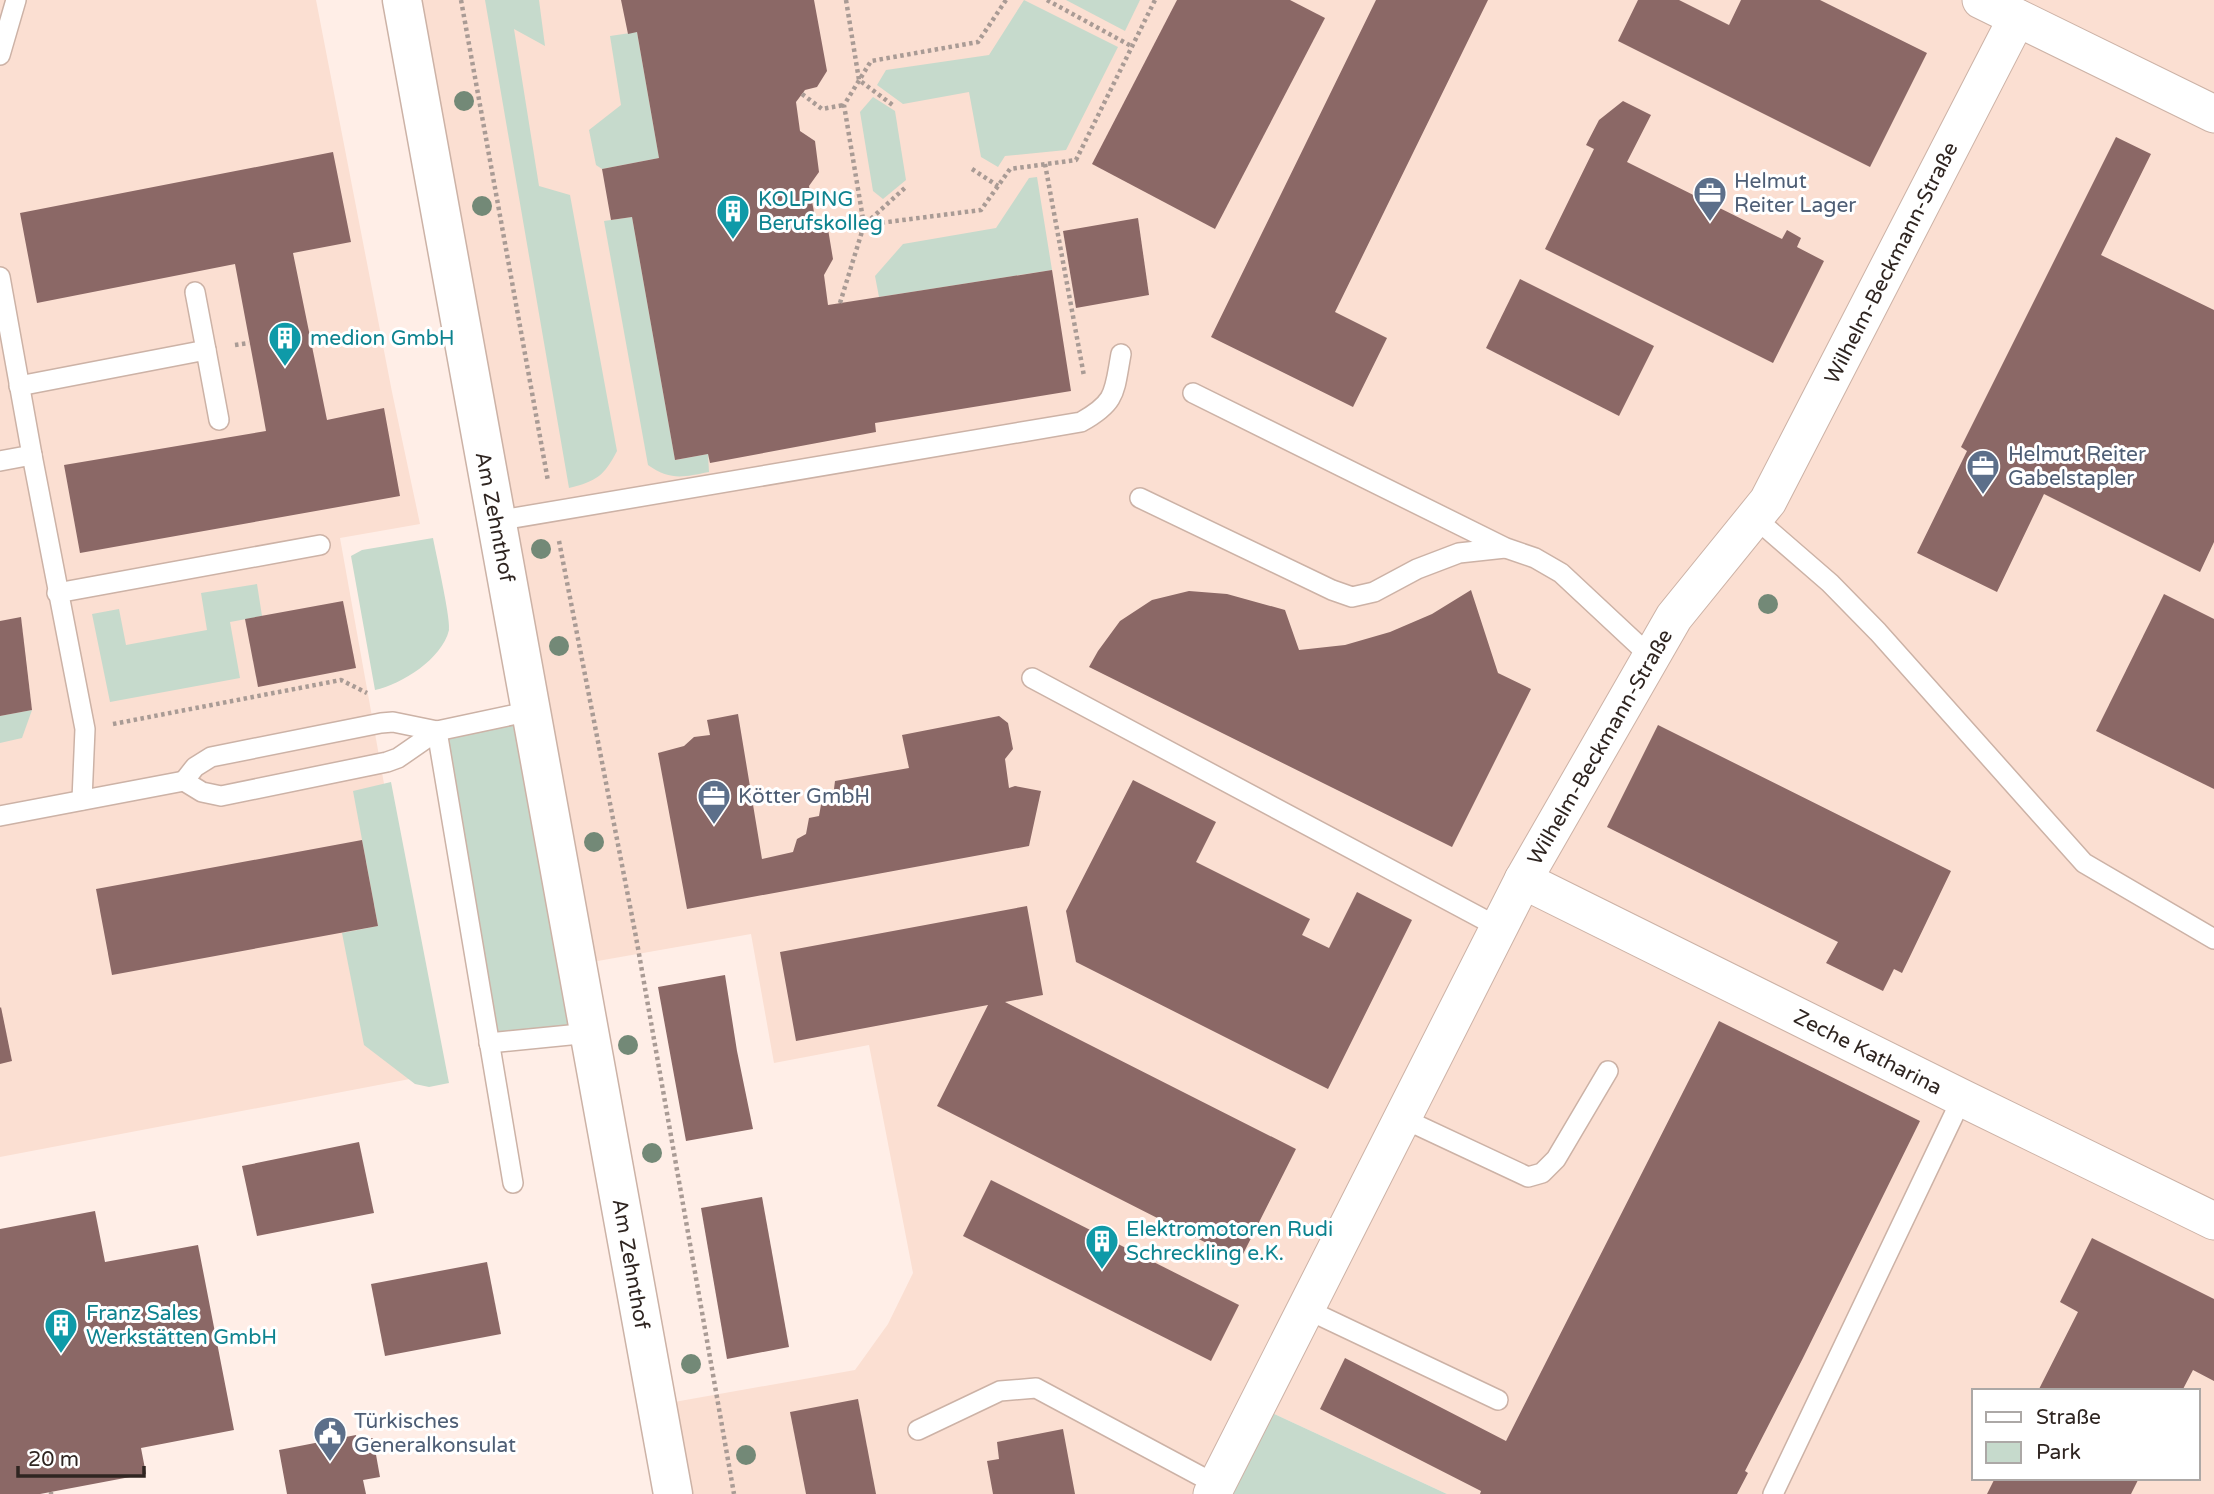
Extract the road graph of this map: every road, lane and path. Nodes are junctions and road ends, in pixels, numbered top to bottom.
1 (16, 0) edge
2 (402, 0) edge
3 (461, 0) edge
4 (846, 0) edge
5 (1006, 0) edge
6 (1047, 0) edge
7 (1156, 0) edge
8 (1982, 0) edge
9 (2017, 18) junction
10 (1133, 47) junction
11 (0, 55) edge
12 (859, 80) junction
13 (802, 94) dead end
14 (844, 105) junction
15 (894, 106) dead end
16 (2214, 114) edge
17 (1045, 163) junction
18 (972, 169) dead end
19 (907, 186) dead end
20 (998, 186) junction
21 (864, 225) junction
22 (0, 277) edge
23 (195, 292) dead end
24 (840, 303) dead end
25 (206, 351) junction
26 (1121, 354) dead end
27 (19, 386) junction
28 (1193, 393) dead end
29 (1101, 411) junction
30 (219, 420) dead end
31 (32, 455) junction
32 (0, 461) edge
33 (1140, 498) dead end
34 (553, 511) junction
35 (1755, 518) junction
36 (496, 521) junction
37 (320, 545) dead end
38 (1506, 548) junction
39 (57, 593) junction
40 (1651, 657) junction
41 (1032, 678) dead end
42 (268, 685) dead end
43 (270, 693) junction
44 (377, 699) dead end
45 (531, 711) junction
46 (85, 729) junction
47 (437, 731) junction
48 (184, 781) junction
49 (82, 800) junction
50 (0, 816) edge
51 (1524, 880) junction
52 (1498, 927) junction
53 (2214, 939) edge
54 (590, 1033) junction
55 (489, 1043) junction
56 (1608, 1071) dead end
57 (1962, 1098) junction
58 (1402, 1118) junction
59 (513, 1183) dead end
60 (2214, 1220) edge
61 (1306, 1309) junction
62 (1498, 1400) dead end
63 (918, 1430) dead end
64 (1214, 1490) edge
65 (673, 1494) edge
66 (734, 1494) edge
67 (1773, 1494) edge

1 - 11 lane
2 - 36 main road, Am Zehnthof
3 - 34 path
4 - 12 path
5 - 12 path
6 - 10 path
7 - 10 path
8 - 9 street
9 - 16 street
9 - 35 street, Wilhelm-Beckmann-Straße
10 - 17 path
12 - 14 path
12 - 15 path
13 - 14 path
14 - 21 path
17 - 20 path
17 - 29 path
18 - 20 path
19 - 21 path
20 - 21 path
21 - 24 path
22 - 27 lane
23 - 25 lane
25 - 27 lane
25 - 30 lane
26 - 29 lane
27 - 31 lane
28 - 38 lane
29 - 34 lane
31 - 32 lane
31 - 39 lane
33 - 38 lane
34 - 36 lane
34 - 66 path
35 - 40 street, Wilhelm-Beckmann-Straße
35 - 53 lane
36 - 45 main road, Am Zehnthof
37 - 39 lane
38 - 40 lane
39 - 46 lane
40 - 51 street, Wilhelm-Beckmann-Straße
41 - 52 lane
42 - 43 path
43 - 44 path
43 - 46 path
45 - 47 lane
45 - 54 main road, Am Zehnthof
46 - 49 lane
47 - 48 lane
47 - 48 lane
47 - 55 lane
48 - 49 lane
49 - 50 lane
51 - 52 street, Wilhelm-Beckmann-Straße
51 - 57 street, Zeche Katharina
52 - 58 street, Wilhelm-Beckmann-Straße
54 - 55 lane
54 - 65 main road, Am Zehnthof
55 - 59 lane
56 - 58 lane
57 - 60 street, Zeche Katharina
57 - 67 lane
58 - 61 street, Wilhelm-Beckmann-Straße
61 - 62 lane
61 - 64 street, Wilhelm-Beckmann-Straße
63 - 64 lane

